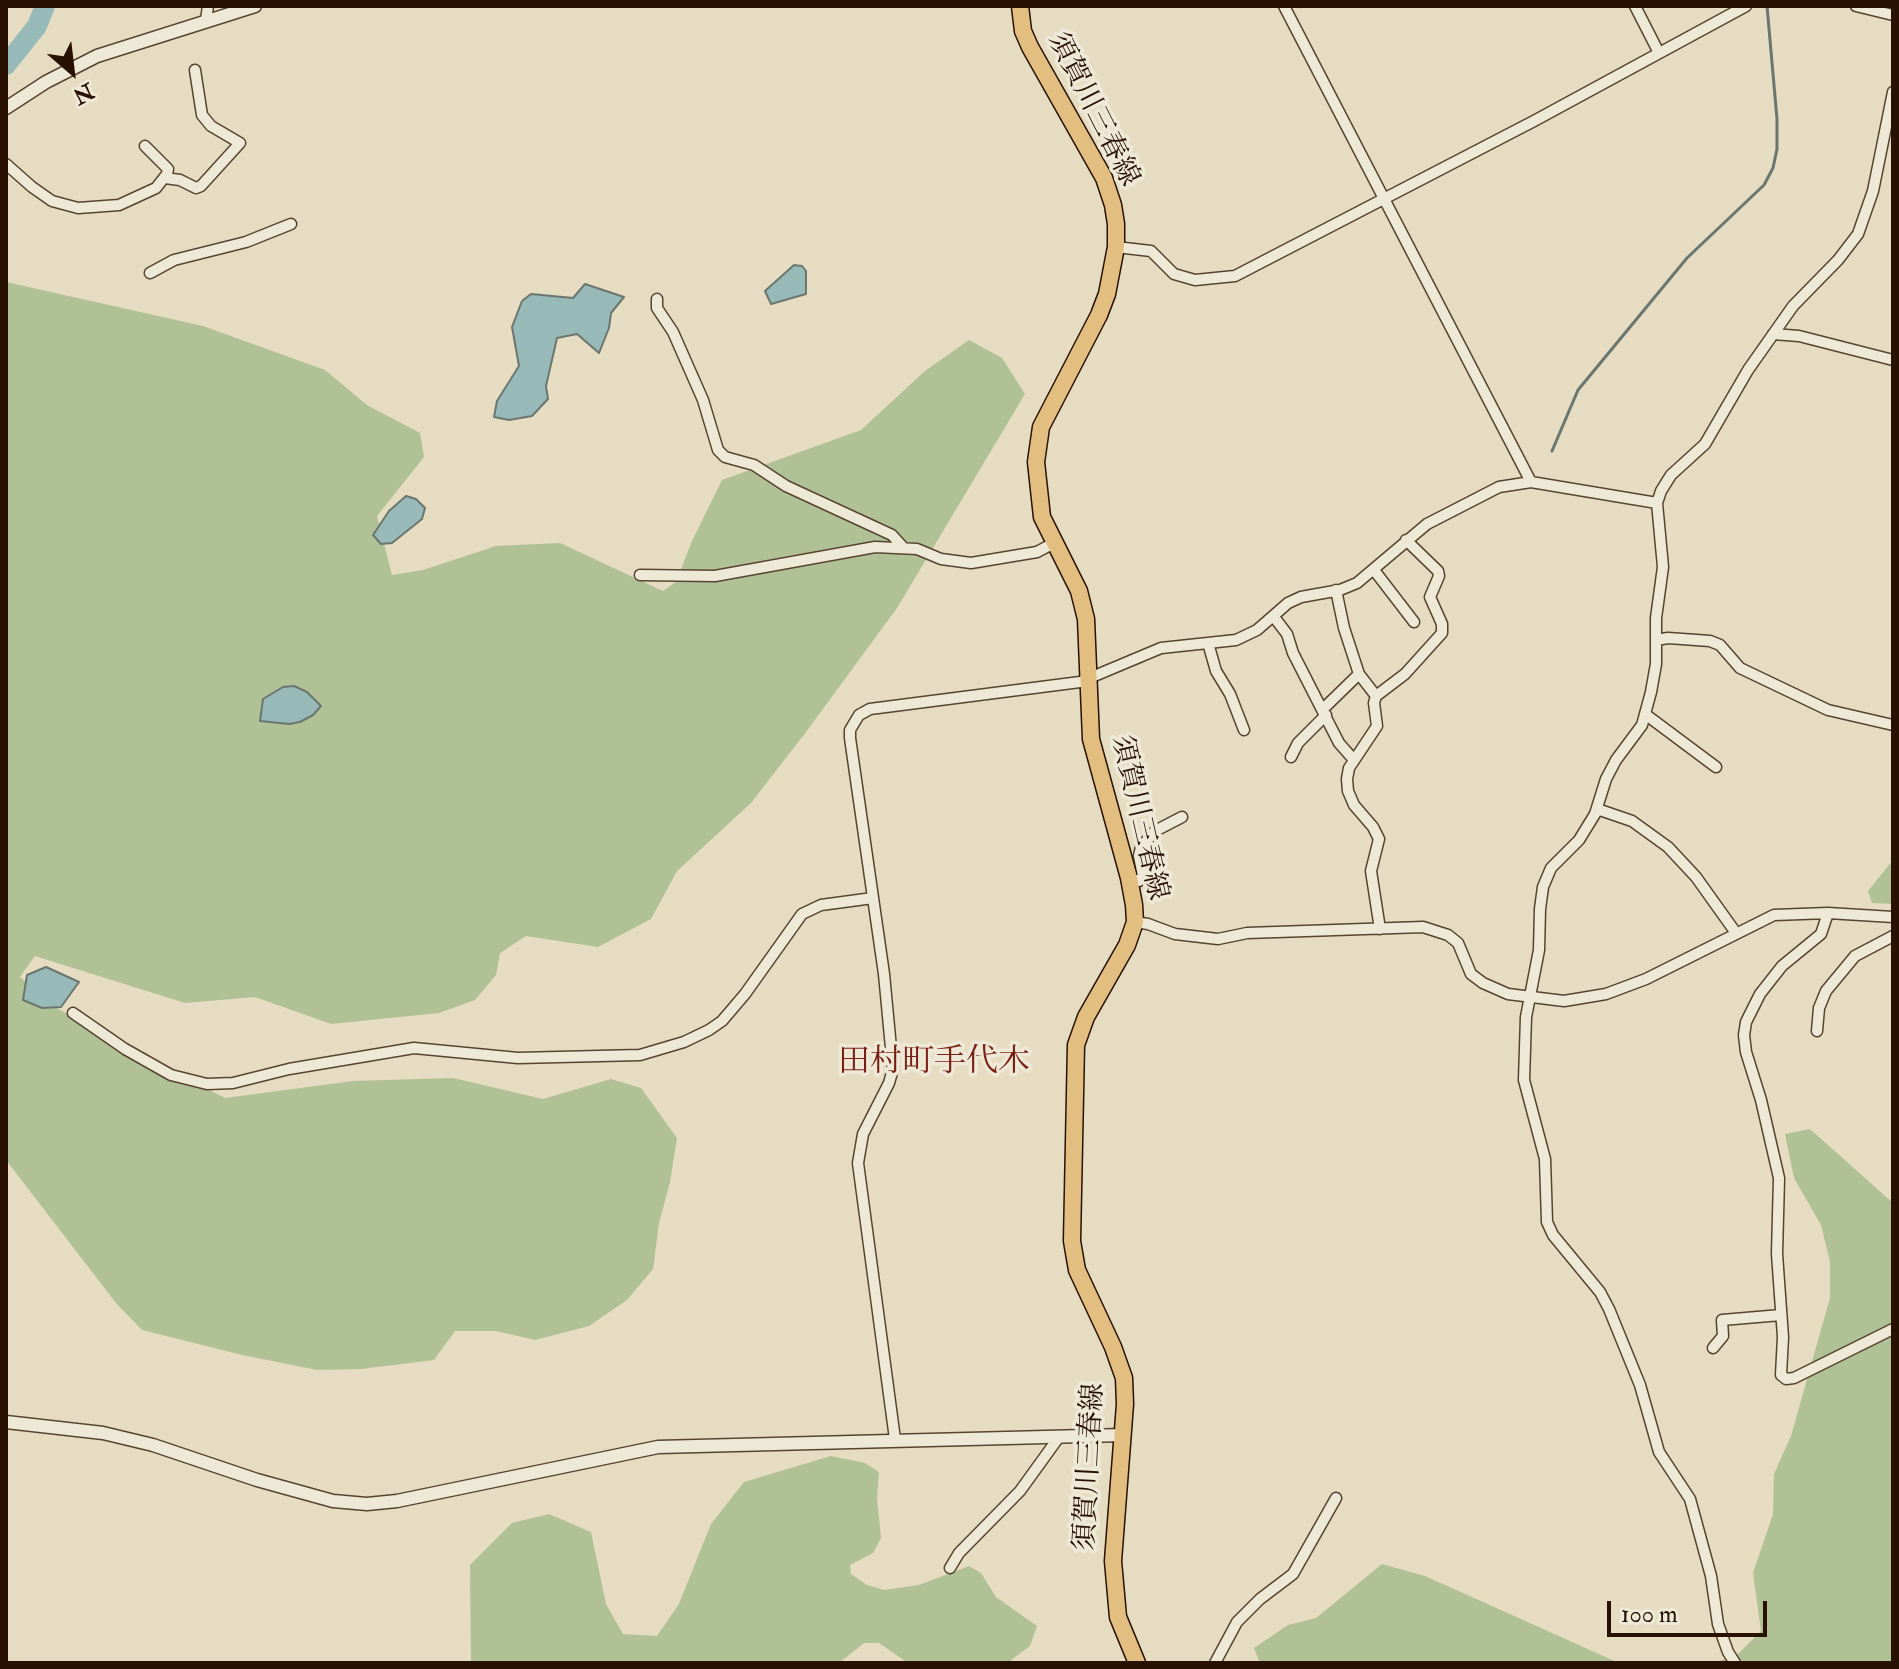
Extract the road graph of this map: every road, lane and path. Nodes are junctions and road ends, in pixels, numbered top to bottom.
1 (208, 6) edge
2 (255, 6) edge
3 (1020, 6) edge
4 (1284, 6) edge
5 (1635, 6) edge
6 (1746, 6) edge
7 (1856, 6) edge
8 (1893, 15) edge
9 (206, 20) junction
10 (1659, 53) junction
11 (195, 70) dead end
12 (1893, 92) edge
13 (6, 108) edge
14 (145, 146) dead end
15 (6, 164) edge
16 (165, 178) junction
17 (1386, 198) junction
18 (291, 224) dead end
19 (1116, 247) junction
20 (150, 273) dead end
21 (657, 299) dead end
22 (1773, 334) junction
23 (1893, 360) edge
24 (1531, 482) junction
25 (1657, 503) junction
26 (1406, 540) junction
27 (1054, 543) junction
28 (902, 546) junction
29 (1374, 570) junction
30 (640, 575) dead end
31 (1336, 590) junction
32 (1274, 617) junction
33 (1414, 622) dead end
34 (1656, 640) junction
35 (1208, 643) junction
36 (1359, 674) junction
37 (1089, 677) junction
38 (1376, 696) junction
39 (1324, 712) junction
40 (1645, 714) junction
41 (1893, 725) edge
42 (1244, 730) dead end
43 (1291, 757) dead end
44 (1354, 760) junction
45 (1716, 767) dead end
46 (1597, 809) junction
47 (1182, 817) dead end
48 (1129, 878) junction
49 (873, 898) junction
50 (1828, 913) junction
51 (1893, 917) edge
52 (1135, 922) junction
53 (1380, 929) junction
54 (1736, 933) junction
55 (1893, 936) edge
56 (1528, 996) junction
57 (73, 1013) dead end
58 (1817, 1031) dead end
59 (1781, 1315) junction
60 (1893, 1329) edge
61 (1713, 1348) dead end
62 (6, 1422) edge
63 (1123, 1435) junction
64 (1059, 1437) junction
65 (895, 1439) junction
66 (1336, 1498) dead end
67 (950, 1568) dead end
68 (1137, 1663) edge
69 (1215, 1663) edge
70 (1735, 1663) edge

1 - 9 street
2 - 9 street
3 - 19 main road, 須賀川三春線
4 - 17 street
5 - 10 street
6 - 10 street
7 - 8 street
9 - 13 street
10 - 17 street
11 - 16 street
12 - 22 street
14 - 16 street
15 - 16 street
17 - 19 street
17 - 24 street
18 - 20 street
19 - 27 main road, 須賀川三春線
21 - 28 street
22 - 23 street
22 - 25 street
24 - 25 street
24 - 26 street
25 - 34 street
26 - 29 street
26 - 38 street
27 - 28 street
27 - 37 main road, 須賀川三春線
28 - 30 street
29 - 31 street
29 - 33 street
31 - 32 street
31 - 36 street
32 - 35 street
32 - 39 street
34 - 40 street
34 - 41 street
35 - 37 street
35 - 42 street
36 - 38 street
36 - 39 street
37 - 48 main road, 須賀川三春線
37 - 49 street
38 - 44 street
39 - 43 street
39 - 44 street
40 - 45 street
40 - 46 street
44 - 53 street
46 - 54 street
46 - 56 street
47 - 48 street
48 - 52 main road, 須賀川三春線
49 - 57 street
49 - 65 street
50 - 51 street
50 - 54 street
50 - 59 street
52 - 53 street
52 - 63 main road, 須賀川三春線
53 - 56 street
54 - 56 street
55 - 58 street
56 - 70 street
59 - 60 street
59 - 61 street
62 - 65 street
63 - 64 street
63 - 68 main road, 須賀川三春線
64 - 65 street
64 - 67 street
66 - 69 street

